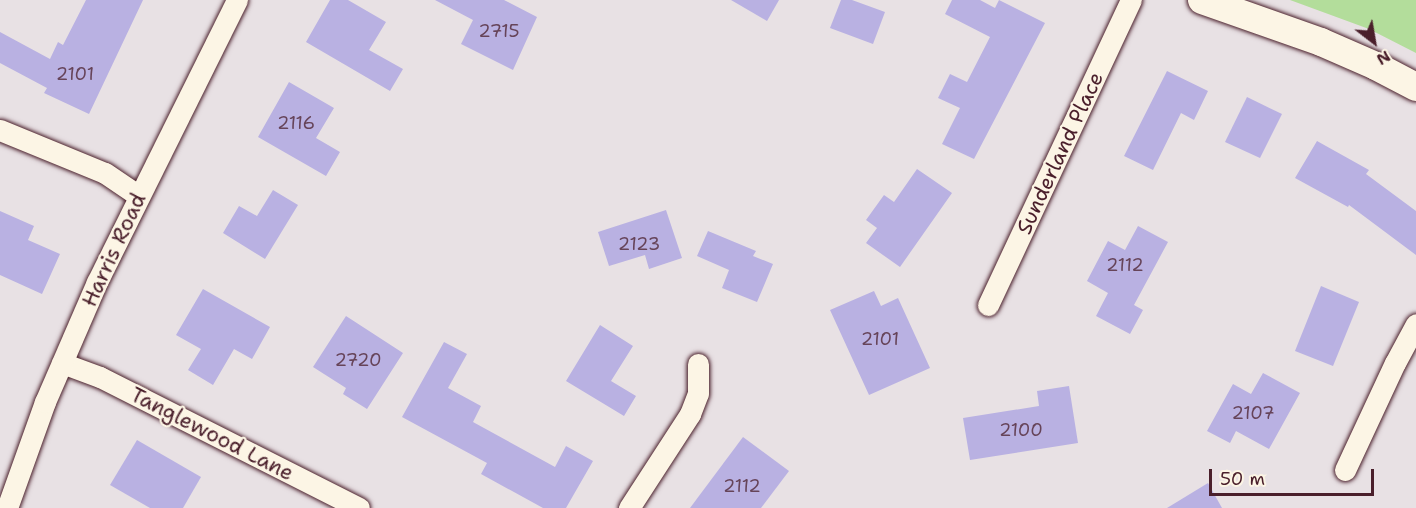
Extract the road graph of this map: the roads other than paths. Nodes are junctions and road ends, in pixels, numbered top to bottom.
1 (237, 0) edge
2 (1131, 0) edge
3 (1202, 0) edge
4 (1416, 87) edge
5 (0, 130) edge
6 (139, 196) junction
7 (988, 305) dead end
8 (1416, 324) edge
9 (62, 363) junction
10 (698, 364) dead end
11 (1345, 470) dead end
12 (7, 508) edge
13 (359, 508) edge
14 (629, 508) edge

1 - 6 street, Harris Road
2 - 7 street, Sunderland Place
3 - 4 street
5 - 6 street
6 - 9 street, Harris Road
8 - 11 street
9 - 12 street, Harris Road
9 - 13 street, Tanglewood Lane
10 - 14 street

